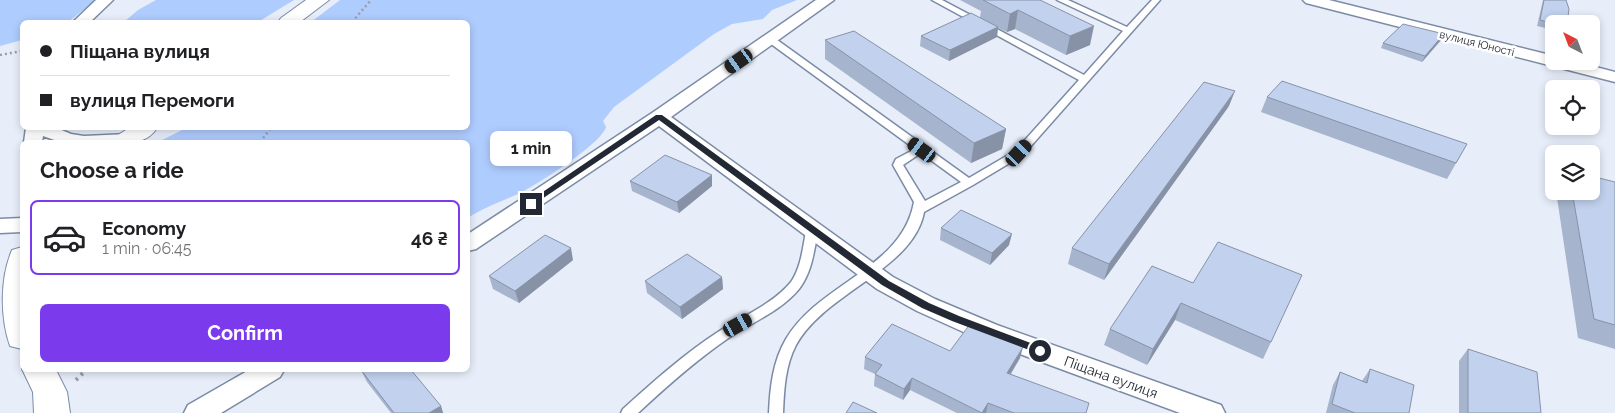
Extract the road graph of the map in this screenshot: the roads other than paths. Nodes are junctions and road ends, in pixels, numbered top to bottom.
1 (105, 0) edge
2 (319, 0) edge
3 (826, 0) edge
4 (936, 0) edge
5 (1061, 0) edge
6 (1156, 0) edge
7 (1311, 0) edge
8 (83, 20) edge
9 (291, 20) edge
10 (1127, 30) junction
11 (770, 39) junction
12 (1615, 77) edge
13 (1084, 79) junction
14 (659, 117) junction
15 (47, 130) edge
16 (132, 136) edge
17 (74, 140) edge
18 (103, 140) edge
19 (922, 150) junction
20 (969, 183) junction
21 (920, 210) junction
22 (20, 225) edge
23 (0, 226) edge
24 (812, 231) junction
25 (470, 243) edge
26 (20, 264) edge
27 (870, 272) junction
28 (20, 331) edge
29 (40, 372) edge
30 (268, 372) edge
31 (52, 413) edge
32 (198, 413) edge
33 (628, 413) edge
34 (776, 413) edge
35 (1211, 413) edge

1 - 8 street
2 - 9 street
3 - 11 street
4 - 13 lane
5 - 10 lane
6 - 10 lane
7 - 12 street, вулиця Юності
10 - 13 lane
11 - 14 street
11 - 19 lane
13 - 20 lane
14 - 24 street, Піщана вулиця
14 - 25 street
15 - 17 street
16 - 18 street
19 - 20 lane
19 - 21 lane
20 - 21 lane
21 - 27 lane
22 - 23 street
24 - 27 street, Піщана вулиця
24 - 33 lane
26 - 28 street
27 - 34 lane
27 - 35 street, Піщана вулиця
29 - 31 street
30 - 32 street

